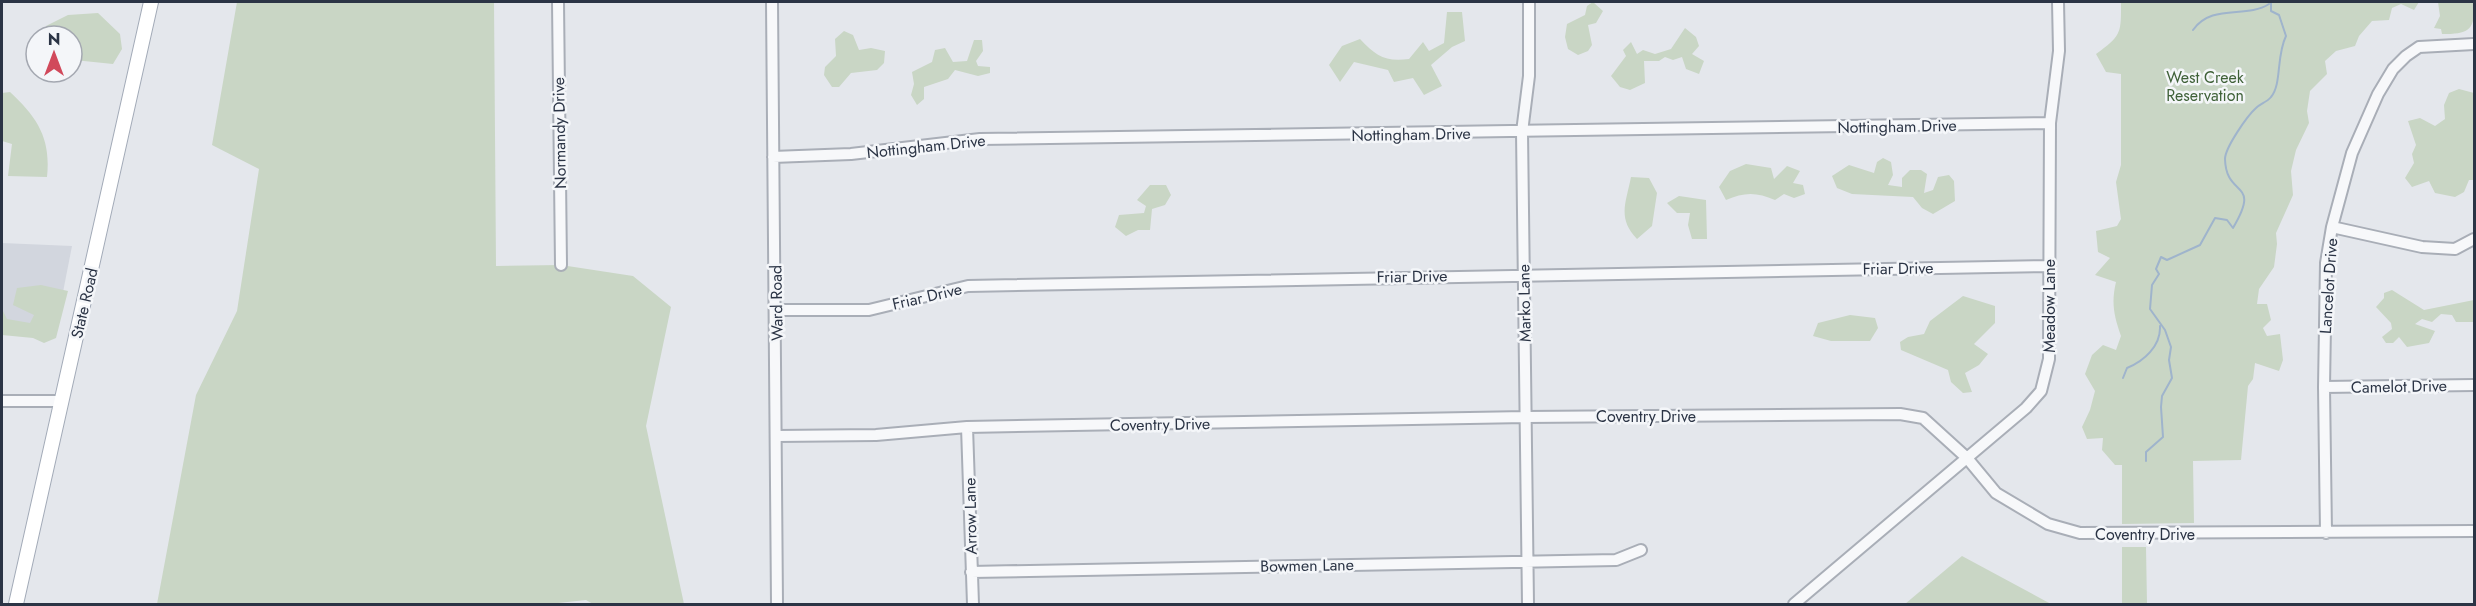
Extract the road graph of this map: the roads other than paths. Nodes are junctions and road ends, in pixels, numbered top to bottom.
1 (151, 2) edge
2 (558, 2) edge
3 (772, 2) edge
4 (1529, 2) edge
5 (2058, 2) edge
6 (2475, 44) edge
7 (2050, 123) junction
8 (1522, 132) junction
9 (773, 157) junction
10 (2332, 227) junction
11 (2475, 239) edge
12 (561, 265) dead end
13 (2050, 266) junction
14 (1523, 274) junction
15 (776, 310) junction
16 (2475, 385) edge
17 (2324, 387) junction
18 (2, 401) edge
19 (61, 401) junction
20 (1526, 417) junction
21 (968, 427) junction
22 (777, 436) junction
23 (1967, 458) junction
24 (2475, 531) edge
25 (2326, 533) junction
26 (1641, 550) dead end
27 (1528, 560) junction
28 (971, 572) junction
29 (16, 604) edge
30 (777, 604) edge
31 (973, 604) edge
32 (1528, 604) edge
33 (1794, 604) edge

1 - 19 main road, State Road
2 - 12 street, Normandy Drive
3 - 9 street, Ward Road
4 - 8 street, Marko Lane
5 - 7 street, Meadow Lane
6 - 10 street, Lancelot Drive
7 - 8 street, Nottingham Drive
7 - 13 street, Meadow Lane
8 - 9 street, Nottingham Drive
8 - 14 street, Marko Lane
9 - 15 street, Ward Road
10 - 11 street
10 - 17 street, Lancelot Drive
13 - 14 street, Friar Drive
13 - 23 street, Meadow Lane
14 - 15 street, Friar Drive
14 - 20 street, Marko Lane
15 - 22 street, Ward Road
16 - 17 street, Camelot Drive
17 - 25 street, Lancelot Drive
18 - 19 street
19 - 29 main road, State Road
20 - 21 street, Coventry Drive
20 - 23 street, Coventry Drive
20 - 27 street, Marko Lane
21 - 22 street, Coventry Drive
21 - 28 street, Arrow Lane
22 - 30 street, Ward Road
23 - 25 street, Coventry Drive
23 - 33 street, Meadow Lane
24 - 25 street, Coventry Drive
26 - 27 street, Bowmen Lane
27 - 28 street, Bowmen Lane
27 - 32 street, Marko Lane
28 - 31 street, Arrow Lane

